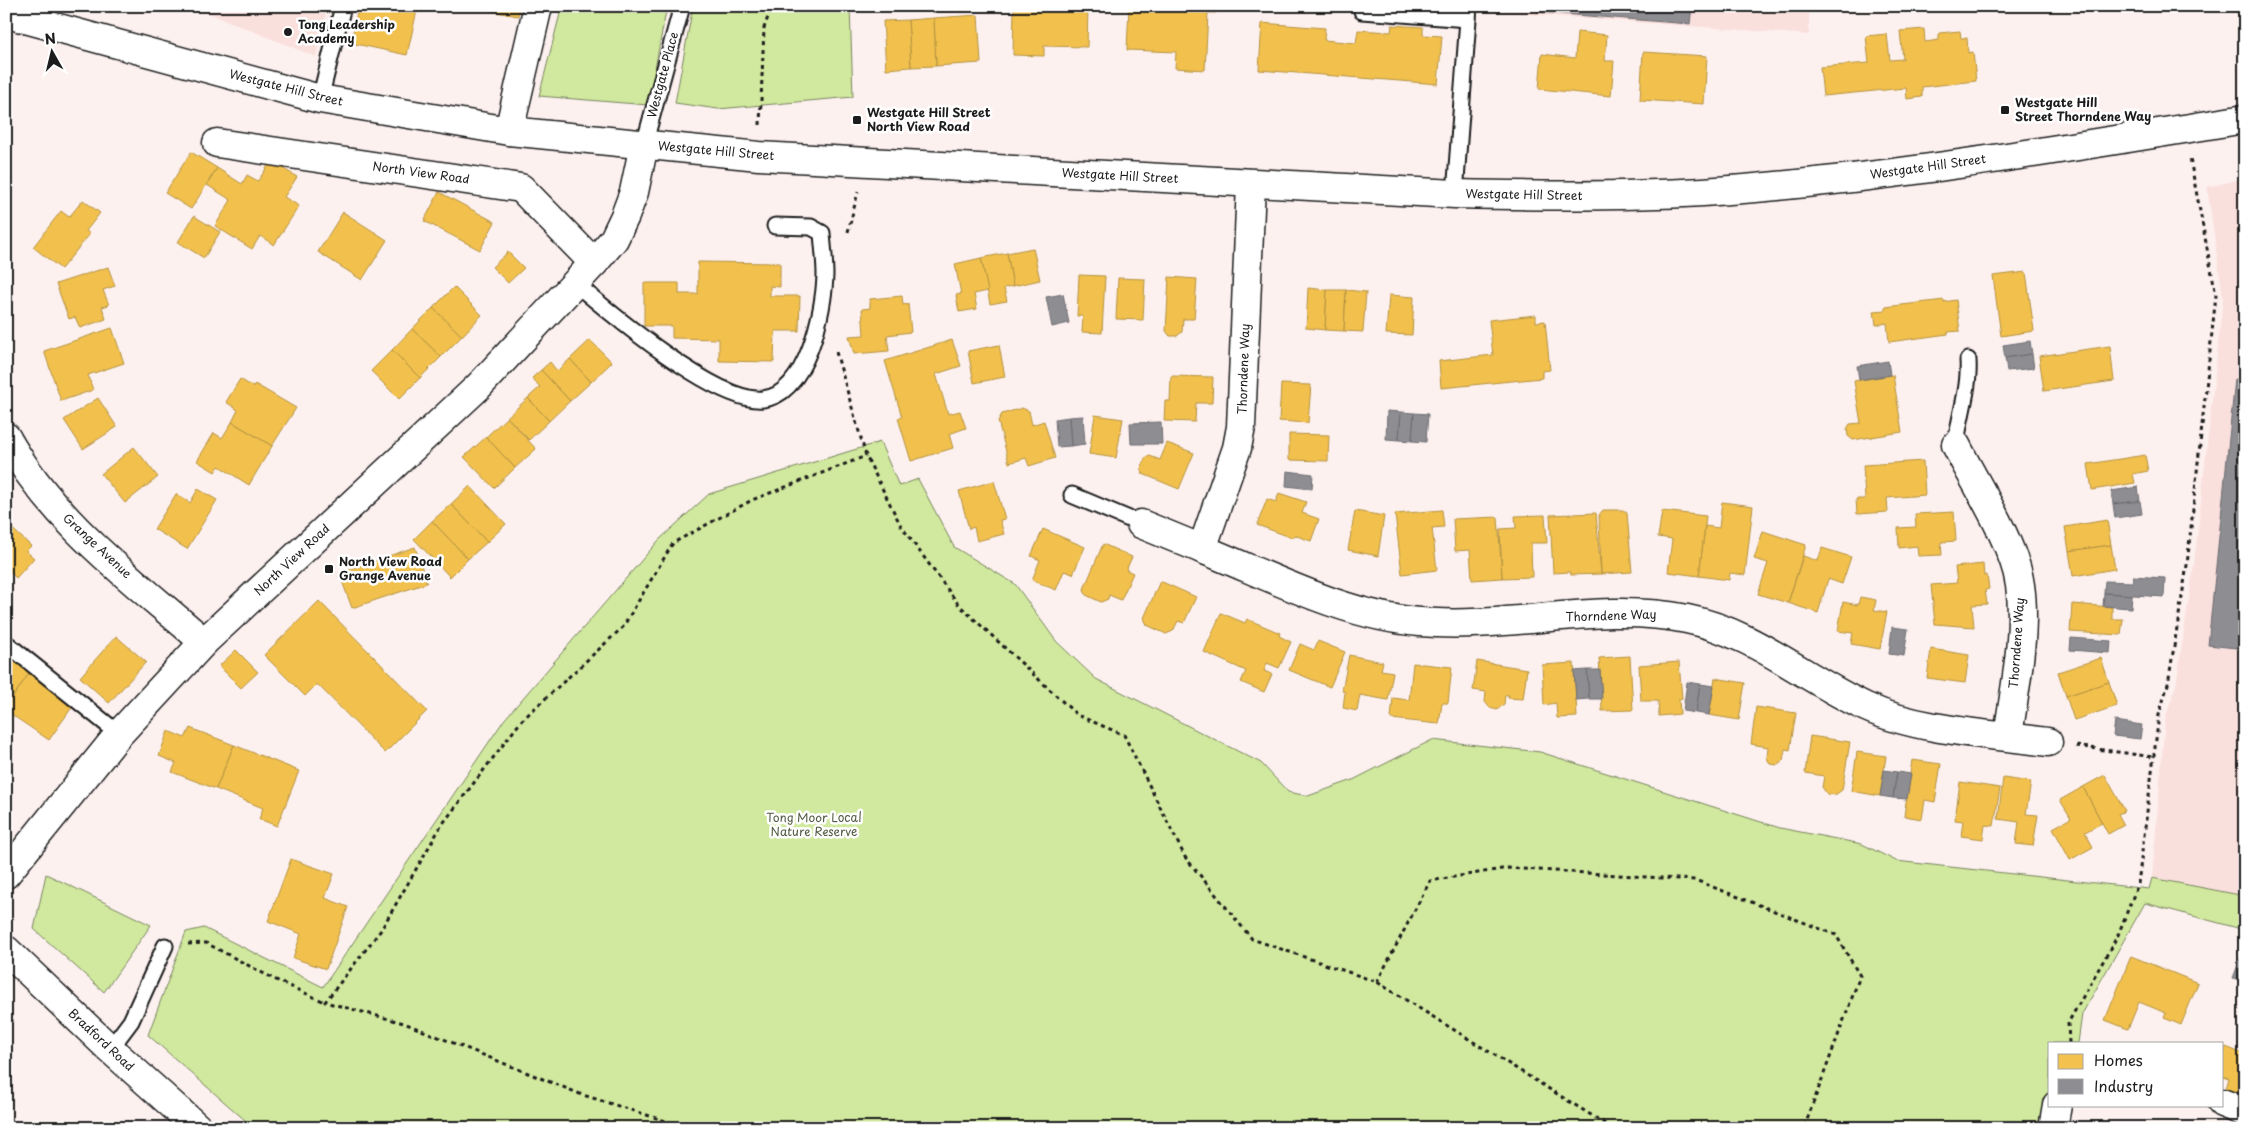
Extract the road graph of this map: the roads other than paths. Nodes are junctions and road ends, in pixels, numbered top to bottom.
1 (343, 6) edge
2 (538, 6) edge
3 (682, 6) edge
4 (6, 11) edge
5 (1362, 11) dead end
6 (1469, 13) edge
7 (320, 99) junction
8 (2245, 119) edge
9 (509, 131) junction
10 (217, 143) dead end
11 (644, 144) junction
12 (1251, 184) junction
13 (1455, 194) junction
14 (775, 226) dead end
15 (594, 262) junction
16 (575, 283) junction
17 (1968, 360) dead end
18 (6, 437) edge
19 (1956, 445) joint
20 (1072, 495) dead end
21 (1141, 524) joint
22 (1202, 549) junction
23 (204, 642) junction
24 (6, 643) edge
25 (118, 734) junction
26 (2008, 736) junction
27 (2048, 742) road end
28 (6, 874) edge
29 (165, 946) road end
30 (6, 950) edge
31 (110, 1049) junction
32 (2224, 1104) edge
33 (2057, 1106) edge
34 (2245, 1112) edge
35 (198, 1128) edge
36 (2053, 1128) edge

1 - 7 lane
2 - 9 main road
3 - 11 lane, Westgate Place
4 - 7 main road, Westgate Hill Street
5 - 6 lane
6 - 13 lane
7 - 9 main road, Westgate Hill Street
8 - 13 main road, Westgate Hill Street
9 - 11 main road, Westgate Hill Street
10 - 15 main road, North View Road
11 - 12 main road, Westgate Hill Street
11 - 15 main road, North View Road
12 - 13 main road, Westgate Hill Street
12 - 22 main road, Thorndene Way
14 - 16 lane
15 - 16 main road, North View Road
16 - 23 main road, North View Road
17 - 19 lane
18 - 23 main road, Grange Avenue
19 - 26 main road, Thorndene Way
20 - 21 lane
21 - 22 main road, Thorndene Way
22 - 26 main road, Thorndene Way
23 - 25 main road, North View Road
24 - 25 lane
25 - 28 main road, North View Road
26 - 27 main road, Thorndene Way
29 - 31 lane
30 - 31 main road, Bradford Road
31 - 35 main road, Bradford Road
32 - 34 main road
33 - 36 main road

